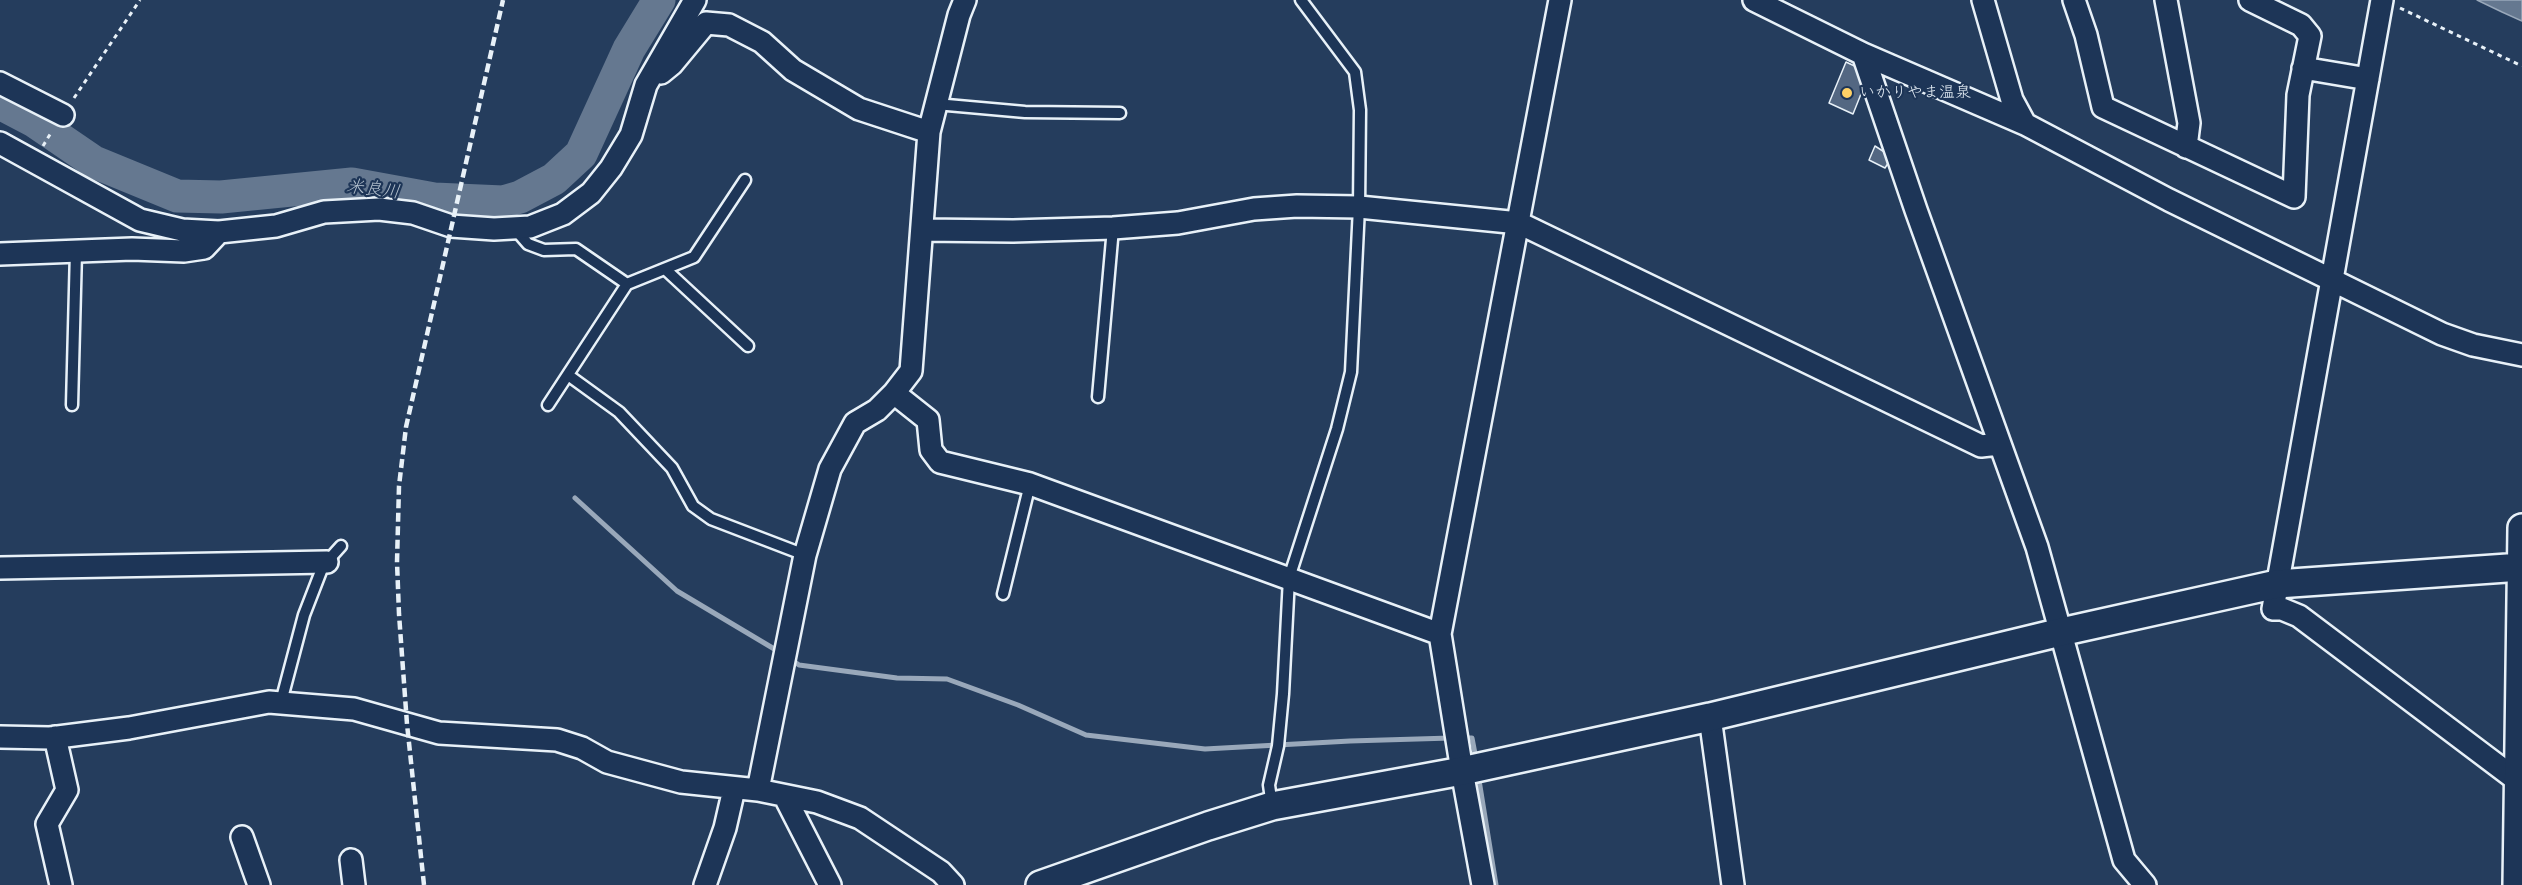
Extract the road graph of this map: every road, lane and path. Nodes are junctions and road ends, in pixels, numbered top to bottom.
1 (140, 0) edge
2 (695, 0) edge
3 (965, 0) edge
4 (1301, 0) edge
5 (1560, 0) edge
6 (1754, 0) edge
7 (1983, 0) edge
8 (2074, 0) edge
9 (2166, 0) edge
10 (2250, 0) edge
11 (2382, 0) edge
12 (1863, 54) junction
13 (2522, 66) edge
14 (2302, 68) junction
15 (2368, 79) junction
16 (0, 83) edge
17 (646, 85) junction
18 (936, 104) junction
19 (1120, 113) dead end
20 (63, 115) junction
21 (2025, 124) junction
22 (929, 132) junction
23 (0, 143) edge
24 (2186, 147) junction
25 (34, 159) junction
26 (745, 180) dead end
27 (1359, 207) junction
28 (1519, 223) junction
29 (514, 228) junction
30 (1113, 228) junction
31 (922, 230) junction
32 (219, 232) junction
33 (76, 251) junction
34 (0, 254) edge
35 (665, 269) junction
36 (2332, 282) junction
37 (627, 285) junction
38 (748, 346) dead end
39 (2522, 355) edge
40 (568, 375) junction
41 (894, 393) junction
42 (1098, 397) dead end
43 (72, 405) dead end
44 (548, 405) dead end
45 (1999, 444) junction
46 (1030, 484) junction
47 (2522, 528) edge
48 (341, 546) dead end
49 (805, 555) junction
50 (327, 562) junction
51 (2522, 567) edge
52 (0, 568) edge
53 (1289, 578) junction
54 (2277, 584) junction
55 (1003, 594) dead end
56 (2061, 632) junction
57 (1440, 634) junction
58 (281, 702) junction
59 (1710, 717) junction
60 (0, 737) edge
61 (55, 737) junction
62 (1462, 771) junction
63 (2520, 783) edge
64 (734, 789) junction
65 (758, 790) junction
66 (785, 797) junction
67 (1272, 806) junction
68 (242, 837) dead end
69 (351, 860) dead end
70 (61, 885) edge
71 (259, 885) edge
72 (354, 885) edge
73 (705, 885) edge
74 (830, 885) edge
75 (953, 885) edge
76 (1040, 885) edge
77 (1483, 885) edge
78 (1733, 885) edge
79 (2145, 885) edge
80 (2517, 885) edge

1 - 20 path
2 - 17 street
3 - 18 street
4 - 27 lane
5 - 28 street
6 - 12 street
7 - 21 street
8 - 24 street
9 - 24 street
10 - 14 street
11 - 13 path
11 - 15 street
12 - 21 street
12 - 45 street
14 - 15 street
14 - 24 street
15 - 36 street
16 - 20 street
17 - 22 street
17 - 29 street
18 - 19 lane
18 - 22 street
20 - 25 path
21 - 36 street
22 - 31 street
23 - 25 street
25 - 32 street
26 - 35 lane
27 - 28 street
27 - 30 street
27 - 53 lane
28 - 45 street
28 - 57 street
29 - 32 street
29 - 37 lane
30 - 31 street
30 - 42 lane
31 - 41 street
32 - 33 street
33 - 34 street
33 - 43 lane
35 - 37 lane
35 - 38 lane
36 - 39 street
36 - 54 street
37 - 40 lane
40 - 44 lane
40 - 49 lane
41 - 46 street
41 - 49 street
45 - 56 street
46 - 53 street
46 - 55 lane
47 - 51 street
48 - 50 lane
49 - 65 street
50 - 52 street
50 - 58 lane
51 - 54 street
51 - 63 street
53 - 57 street
53 - 67 lane
54 - 56 street
54 - 63 street
56 - 59 street
56 - 79 street
57 - 62 street
58 - 61 street
58 - 64 street
59 - 62 street
59 - 78 street
60 - 61 street
61 - 70 street
62 - 67 street
62 - 77 street
63 - 80 street
64 - 65 street
64 - 73 street
65 - 66 street
66 - 74 street
66 - 75 street
67 - 76 street
68 - 71 street
69 - 72 street

